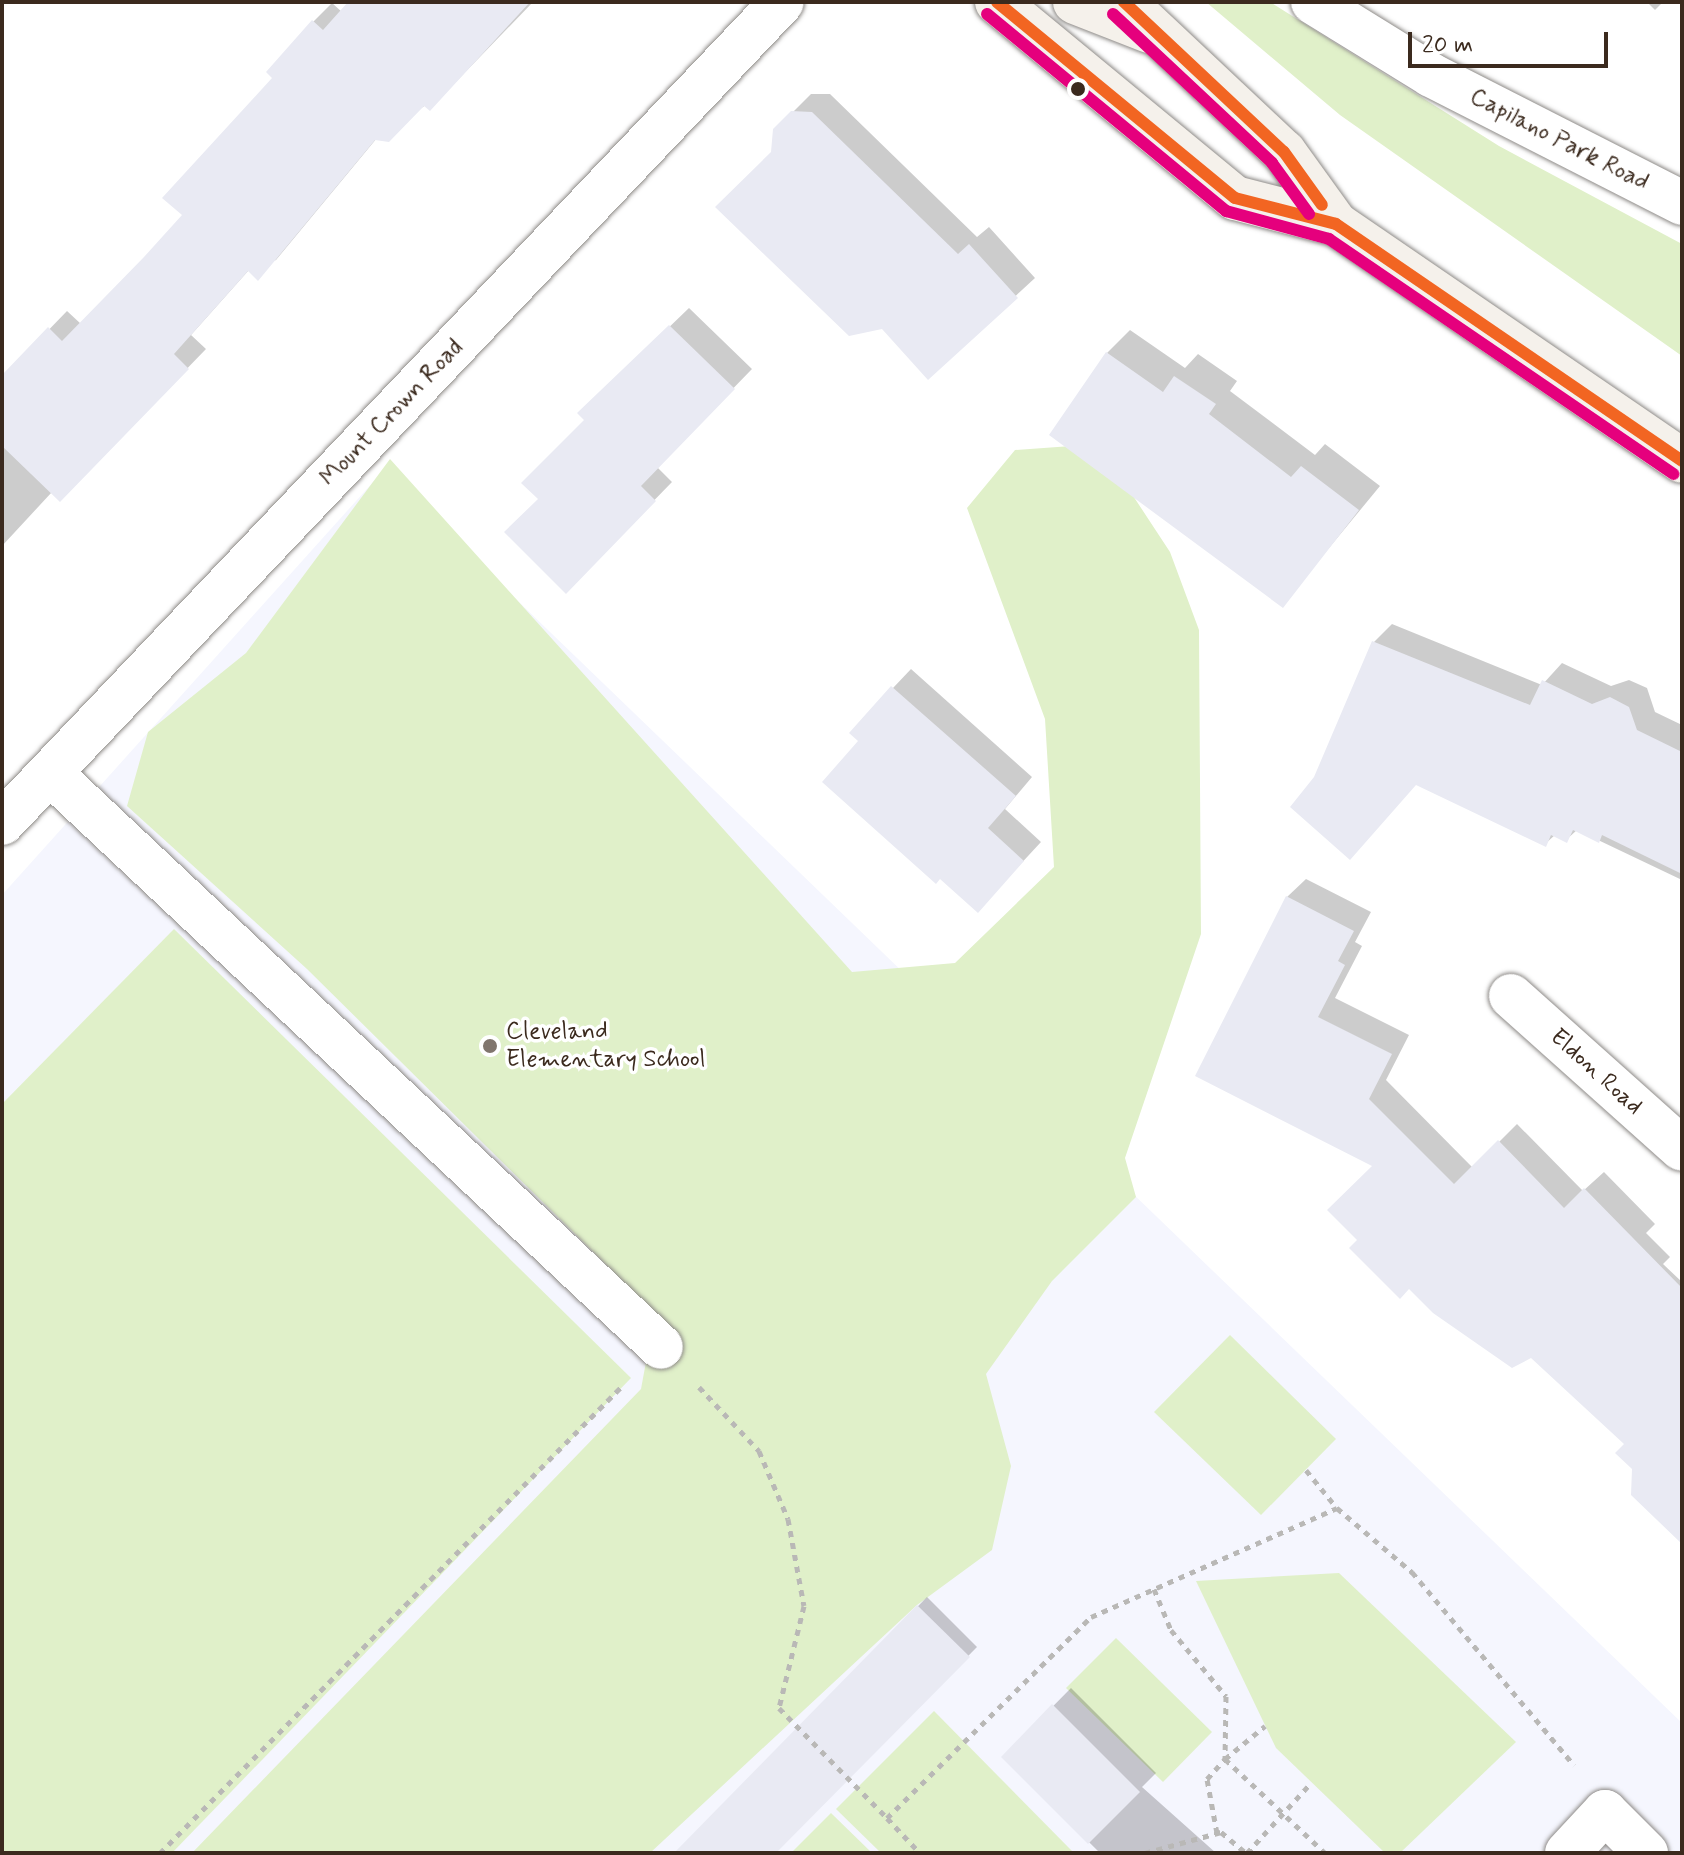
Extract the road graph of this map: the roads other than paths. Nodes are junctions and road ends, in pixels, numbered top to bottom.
1 (782, 2) edge
2 (997, 2) edge
3 (1075, 2) edge
4 (1124, 2) edge
5 (1313, 2) edge
6 (1159, 34) junction
7 (1682, 203) edge
8 (1336, 224) junction
9 (1682, 461) edge
10 (50, 773) junction
11 (2, 823) edge
12 (1511, 996) dead end
13 (1682, 1149) edge
14 (661, 1347) road end
15 (1567, 1853) edge
16 (1646, 1853) edge

1 - 10 street, Mount Crown Road
2 - 8 main road
3 - 6 main road
4 - 6 main road
5 - 7 street, Capilano Park Road
6 - 8 main road
8 - 9 main road
10 - 11 street, Mount Crown Road
10 - 14 street
12 - 13 street, Eldon Road
15 - 16 street

